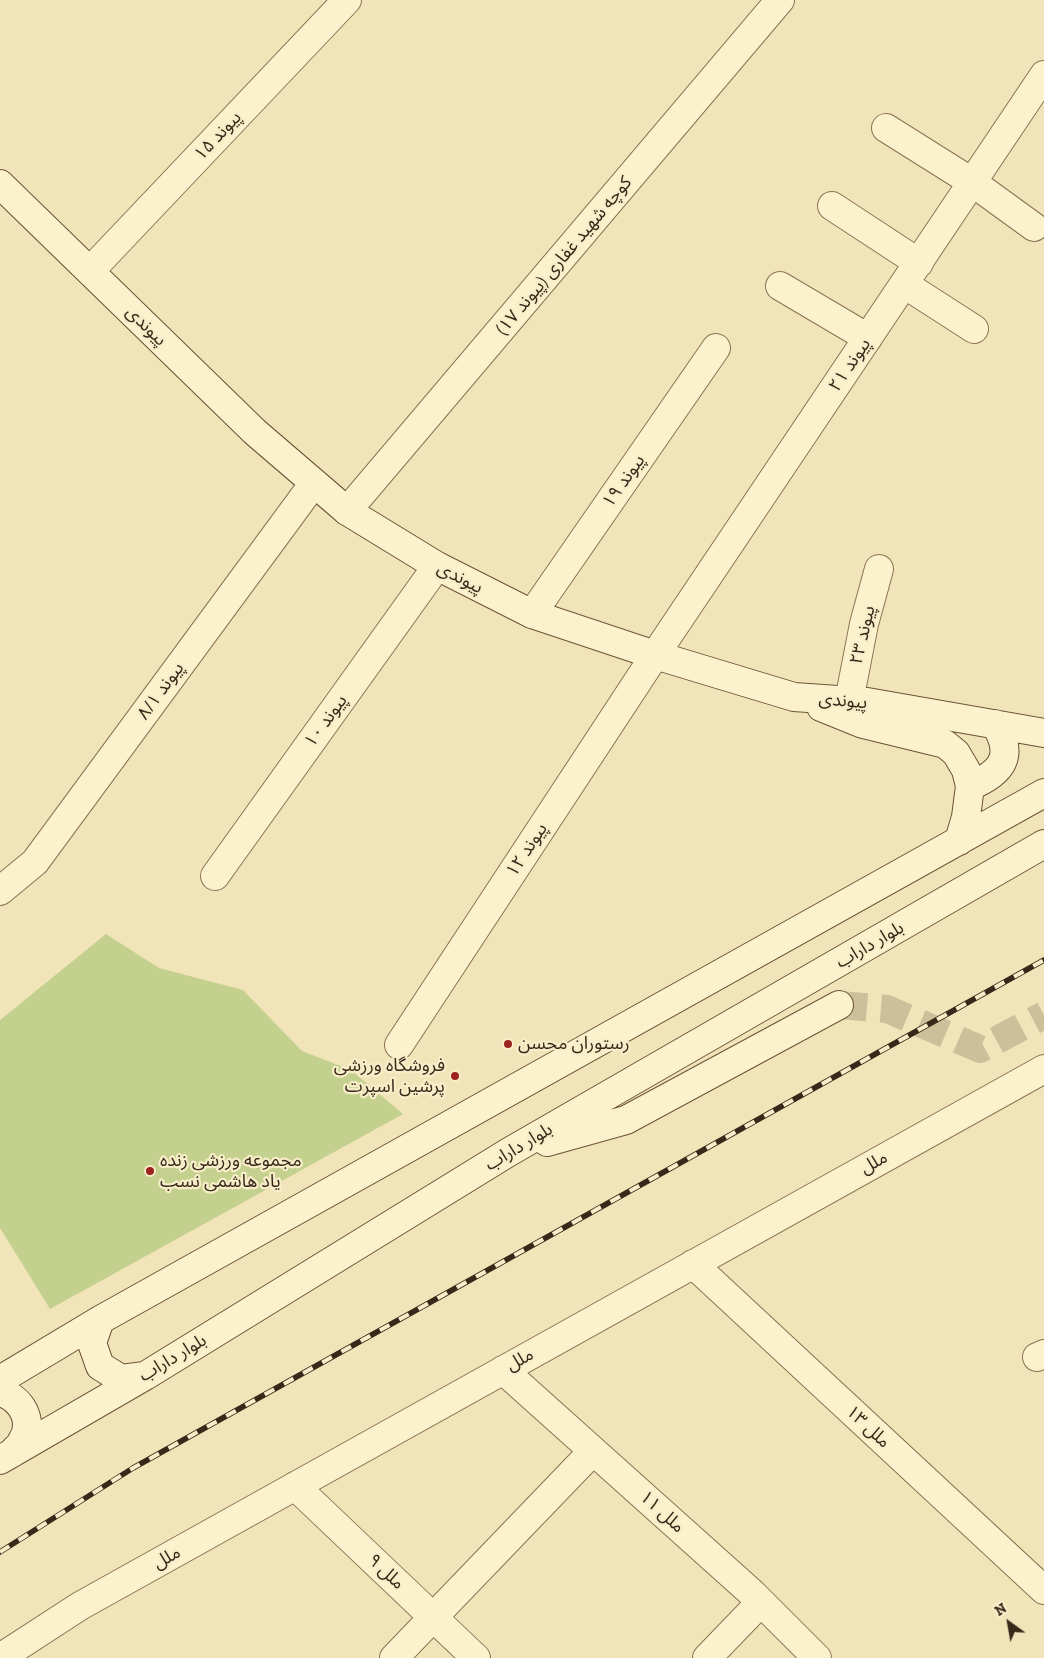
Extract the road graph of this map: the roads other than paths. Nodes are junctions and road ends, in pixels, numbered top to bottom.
1 (347, 0) edge
2 (780, 0) edge
3 (1044, 74) edge
4 (886, 128) dead end
5 (972, 182) junction
6 (0, 184) edge
7 (832, 206) dead end
8 (1034, 227) dead end
9 (90, 271) junction
10 (911, 273) junction
11 (780, 286) dead end
12 (974, 329) dead end
13 (868, 338) junction
14 (716, 348) dead end
15 (314, 483) junction
16 (347, 511) junction
17 (437, 566) junction
18 (879, 569) dead end
19 (532, 614) junction
20 (655, 655) junction
21 (794, 696) junction
22 (849, 701) junction
23 (994, 724) junction
24 (1044, 733) edge
25 (970, 786) junction
26 (1044, 793) edge
27 (959, 841) junction
28 (1044, 844) edge
29 (215, 876) dead end
30 (0, 891) edge
31 (839, 1005) tunnel mouth
32 (399, 1045) dead end
33 (1044, 1069) edge
34 (509, 1152) junction
35 (693, 1264) junction
36 (100, 1320) junction
37 (503, 1370) junction
38 (145, 1376) junction
39 (0, 1380) edge
40 (0, 1392) edge
41 (593, 1451) junction
42 (6, 1456) edge
43 (295, 1486) junction
44 (1044, 1590) edge
45 (761, 1602) junction
46 (433, 1617) junction
47 (0, 1658) edge
48 (394, 1658) edge
49 (476, 1658) edge
50 (707, 1658) edge
51 (818, 1658) edge

1 - 9 street, پیوند ۱۵
2 - 16 street, کوچه شهید غفاری (پیوند ۱۷)
3 - 5 street, پیوند ۲۱
4 - 5 street
5 - 8 street
5 - 10 street, پیوند ۲۱
6 - 9 street, پیوندی
7 - 10 street
9 - 15 street, پیوندی
10 - 12 street
10 - 13 street, پیوند ۲۱
11 - 13 street
13 - 20 street, پیوند ۲۱
14 - 19 street, پیوند ۱۹
15 - 16 street, پیوندی
15 - 30 street, پیوند ۸/۱
16 - 17 street, پیوندی
17 - 19 street, پیوندی
17 - 29 street, پیوند ۱۰
18 - 22 street, پیوند ۲۳
19 - 20 street, پیوندی
20 - 21 street, پیوندی
20 - 32 street, پیوند ۱۲
21 - 22 street, پیوندی
21 - 25 street
22 - 23 street, پیوندی
23 - 24 street, پیوندی
23 - 25 street
25 - 27 street
26 - 27 street
27 - 36 street
28 - 34 street, بلوار داراب
31 - 34 street
33 - 35 street, ملل
34 - 38 street, بلوار داراب
35 - 37 street, ملل
35 - 44 street, ملل ۱۳
36 - 38 street
36 - 39 street
37 - 41 street, ملل ۱۱
37 - 43 street, ملل
38 - 42 street, بلوار داراب
40 - 42 street
41 - 45 street, ملل ۱۱
41 - 46 street
43 - 46 street, ملل ۹
43 - 47 street, ملل
45 - 50 street
45 - 51 street, ملل ۱۱
46 - 48 street
46 - 49 street, ملل ۹

